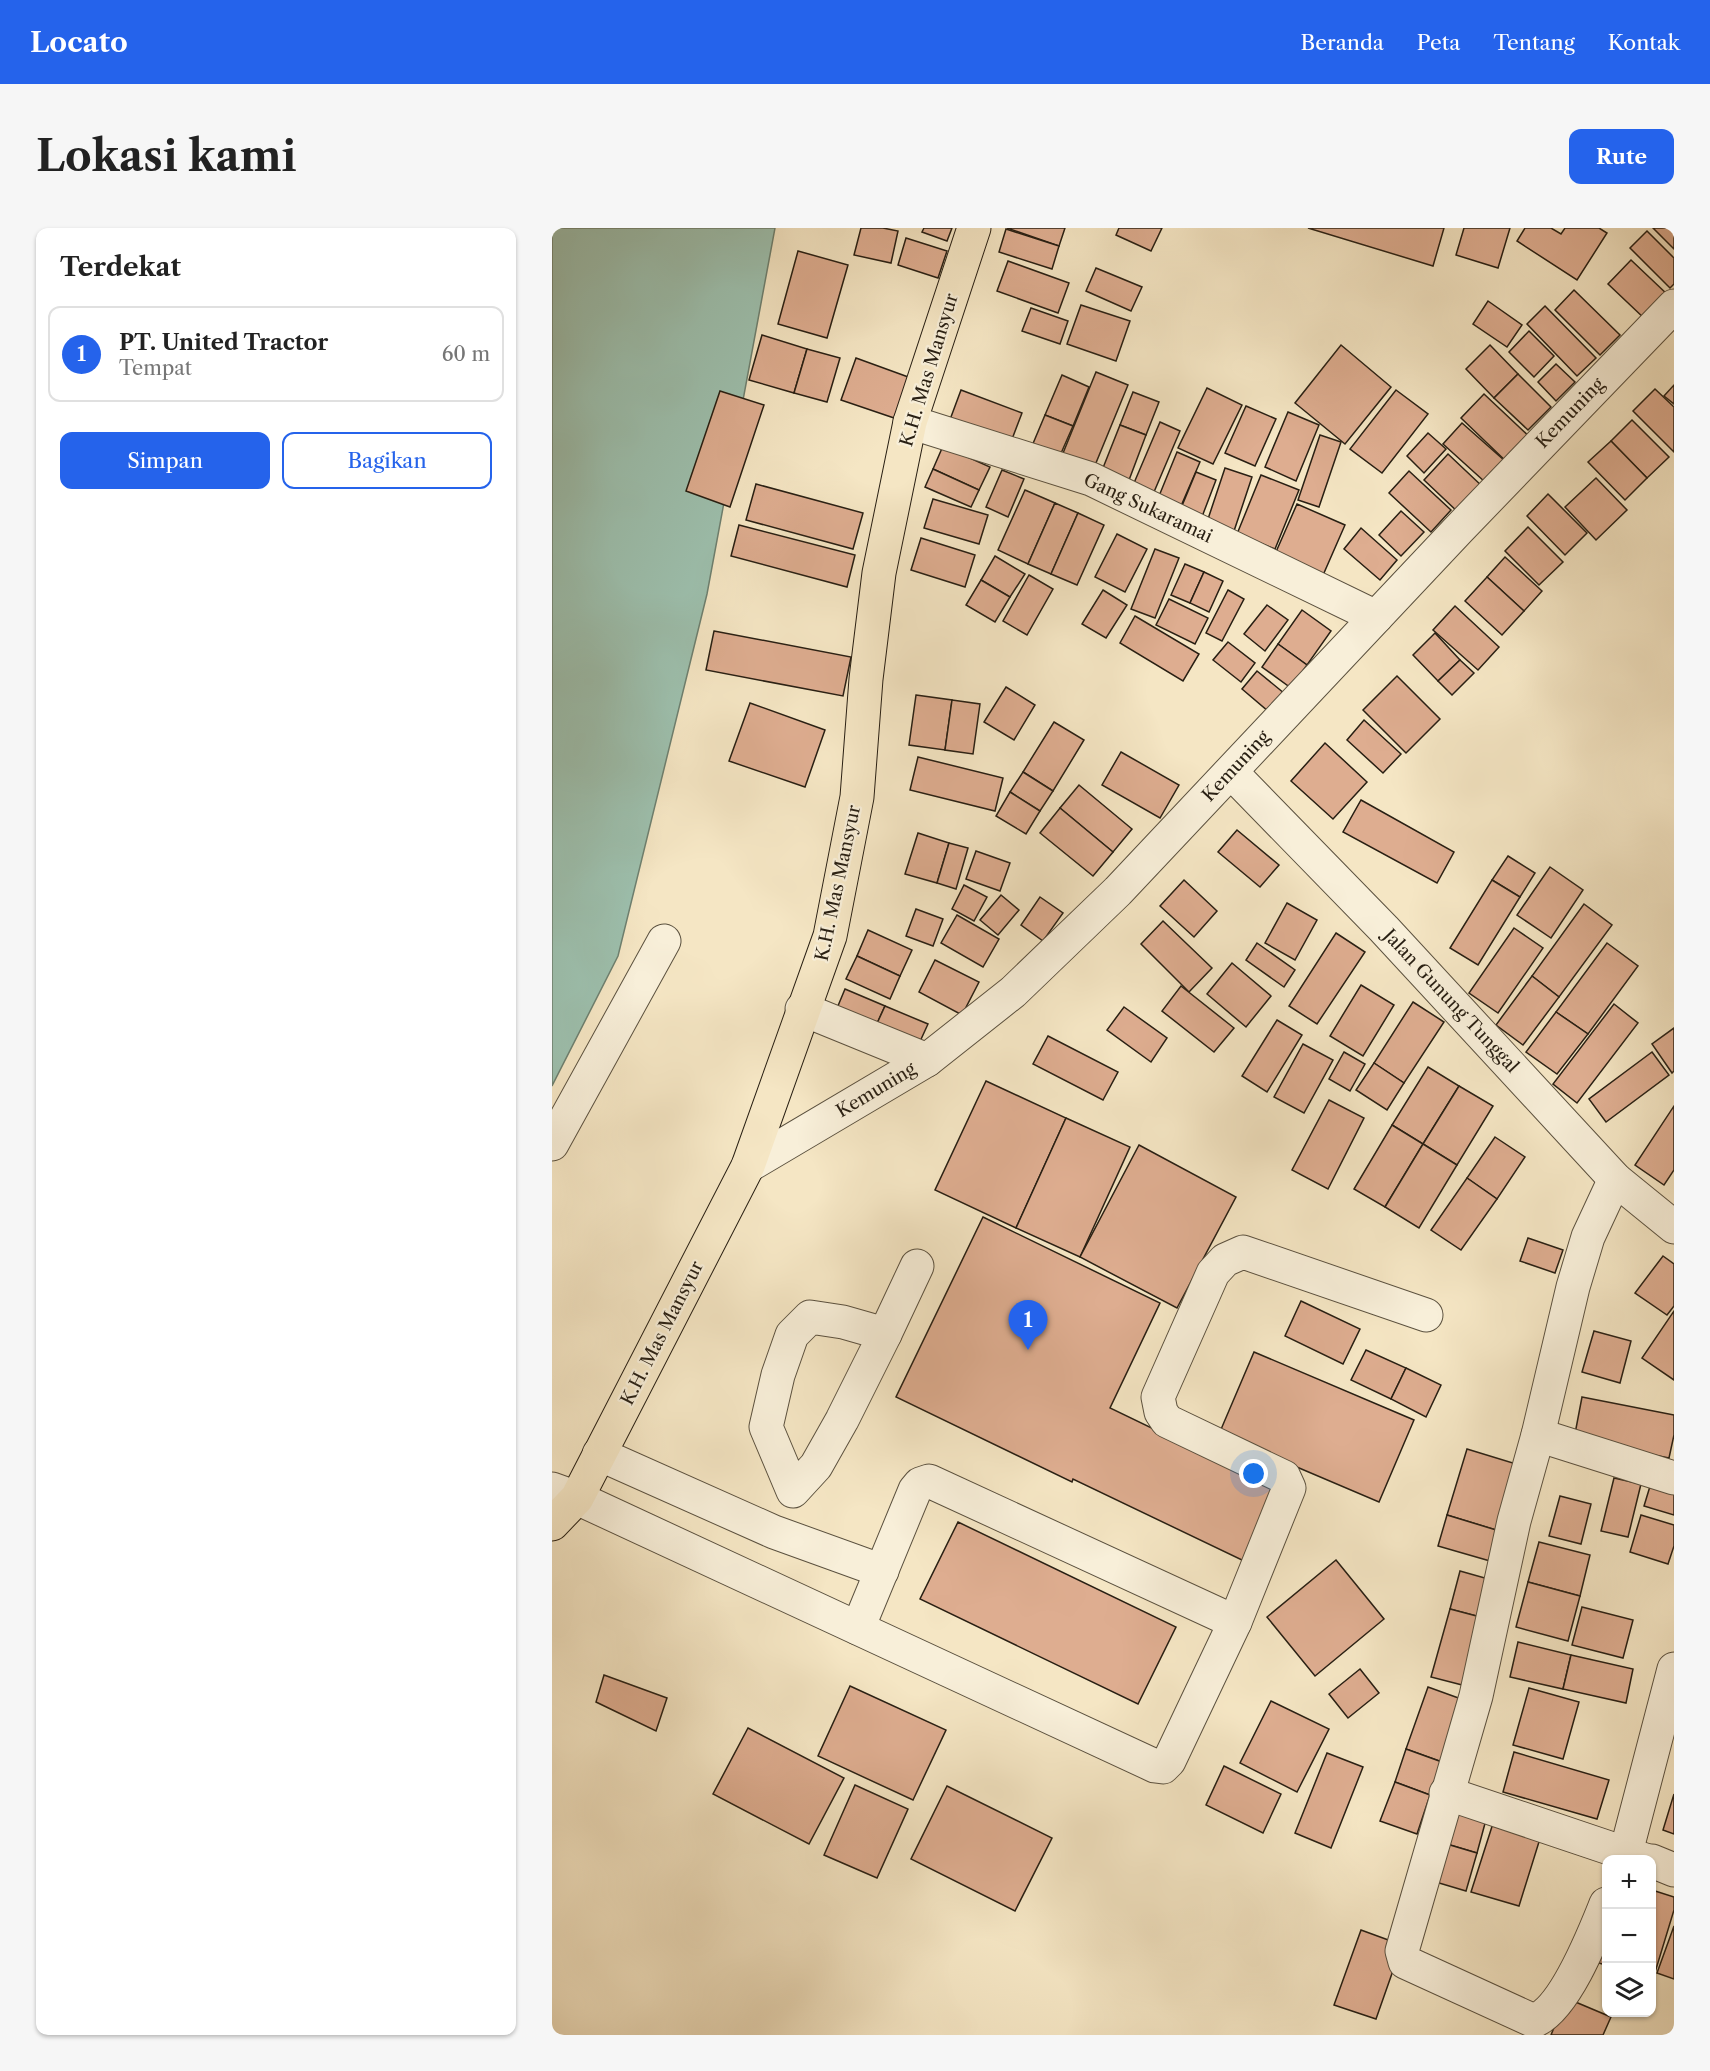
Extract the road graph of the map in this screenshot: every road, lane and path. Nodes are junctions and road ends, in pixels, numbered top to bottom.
1 (974, 228) edge
2 (1674, 306) edge
3 (910, 422) junction
4 (1376, 617) junction
5 (1231, 772) junction
6 (664, 941) dead end
7 (802, 1009) junction
8 (927, 1060) junction
9 (552, 1144) edge
10 (748, 1166) junction
11 (1615, 1179) junction
12 (1674, 1227) edge
13 (917, 1266) dead end
14 (1426, 1315) dead end
15 (885, 1334) junction
16 (1538, 1435) junction
17 (599, 1454) junction
18 (1674, 1478) edge
19 (793, 1491) junction
20 (565, 1493) edge
21 (552, 1524) edge
22 (774, 1532) junction
23 (882, 1571) junction
24 (1235, 1622) junction
25 (858, 1628) junction
26 (1674, 1669) edge
27 (1446, 1793) junction
28 (1625, 1855) edge
29 (1638, 1855) edge
30 (1656, 1865) edge
31 (1674, 1870) edge
32 (1604, 1909) edge

1 - 3 main road, K.H. Mas Mansyur
2 - 4 street, Kemuning
3 - 4 street, Gang Sukaramai
3 - 7 main road, K.H. Mas Mansyur
4 - 5 street, Kemuning
5 - 8 street, Kemuning
5 - 11 street, Jalan Gunung Tunggal
6 - 9 street
7 - 8 street
7 - 10 main road, K.H. Mas Mansyur
8 - 10 street, Kemuning
10 - 17 main road, K.H. Mas Mansyur
11 - 12 street, Jalan Gunung Tunggal
11 - 16 street
13 - 15 street
14 - 24 street
15 - 19 street
15 - 19 street
16 - 18 street
16 - 27 street
17 - 20 main road, K.H. Mas Mansyur
17 - 22 street
19 - 22 street
20 - 21 main road, K.H. Mas Mansyur
20 - 25 street
22 - 23 street
23 - 24 street
23 - 25 street
24 - 25 street
26 - 29 street
27 - 28 street
27 - 32 street
30 - 31 street

